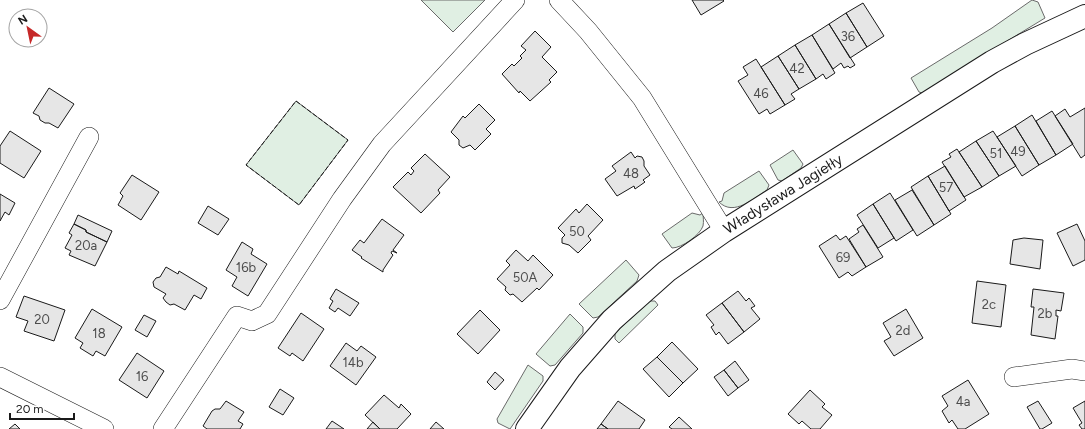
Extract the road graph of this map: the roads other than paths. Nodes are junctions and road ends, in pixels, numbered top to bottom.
1 (515, 0) edge
2 (559, 0) edge
3 (1085, 16) edge
4 (89, 137) dead end
5 (724, 231) junction
6 (0, 300) edge
7 (1085, 371) edge
8 (0, 377) edge
9 (1014, 377) dead end
10 (79, 423) edge
11 (104, 429) edge
12 (163, 429) edge
13 (528, 429) edge

1 - 12 street
2 - 5 street
3 - 5 street, Władysława Jagiełły
4 - 6 street
5 - 13 street, Władysława Jagiełły
7 - 9 street
8 - 10 street
10 - 11 street

